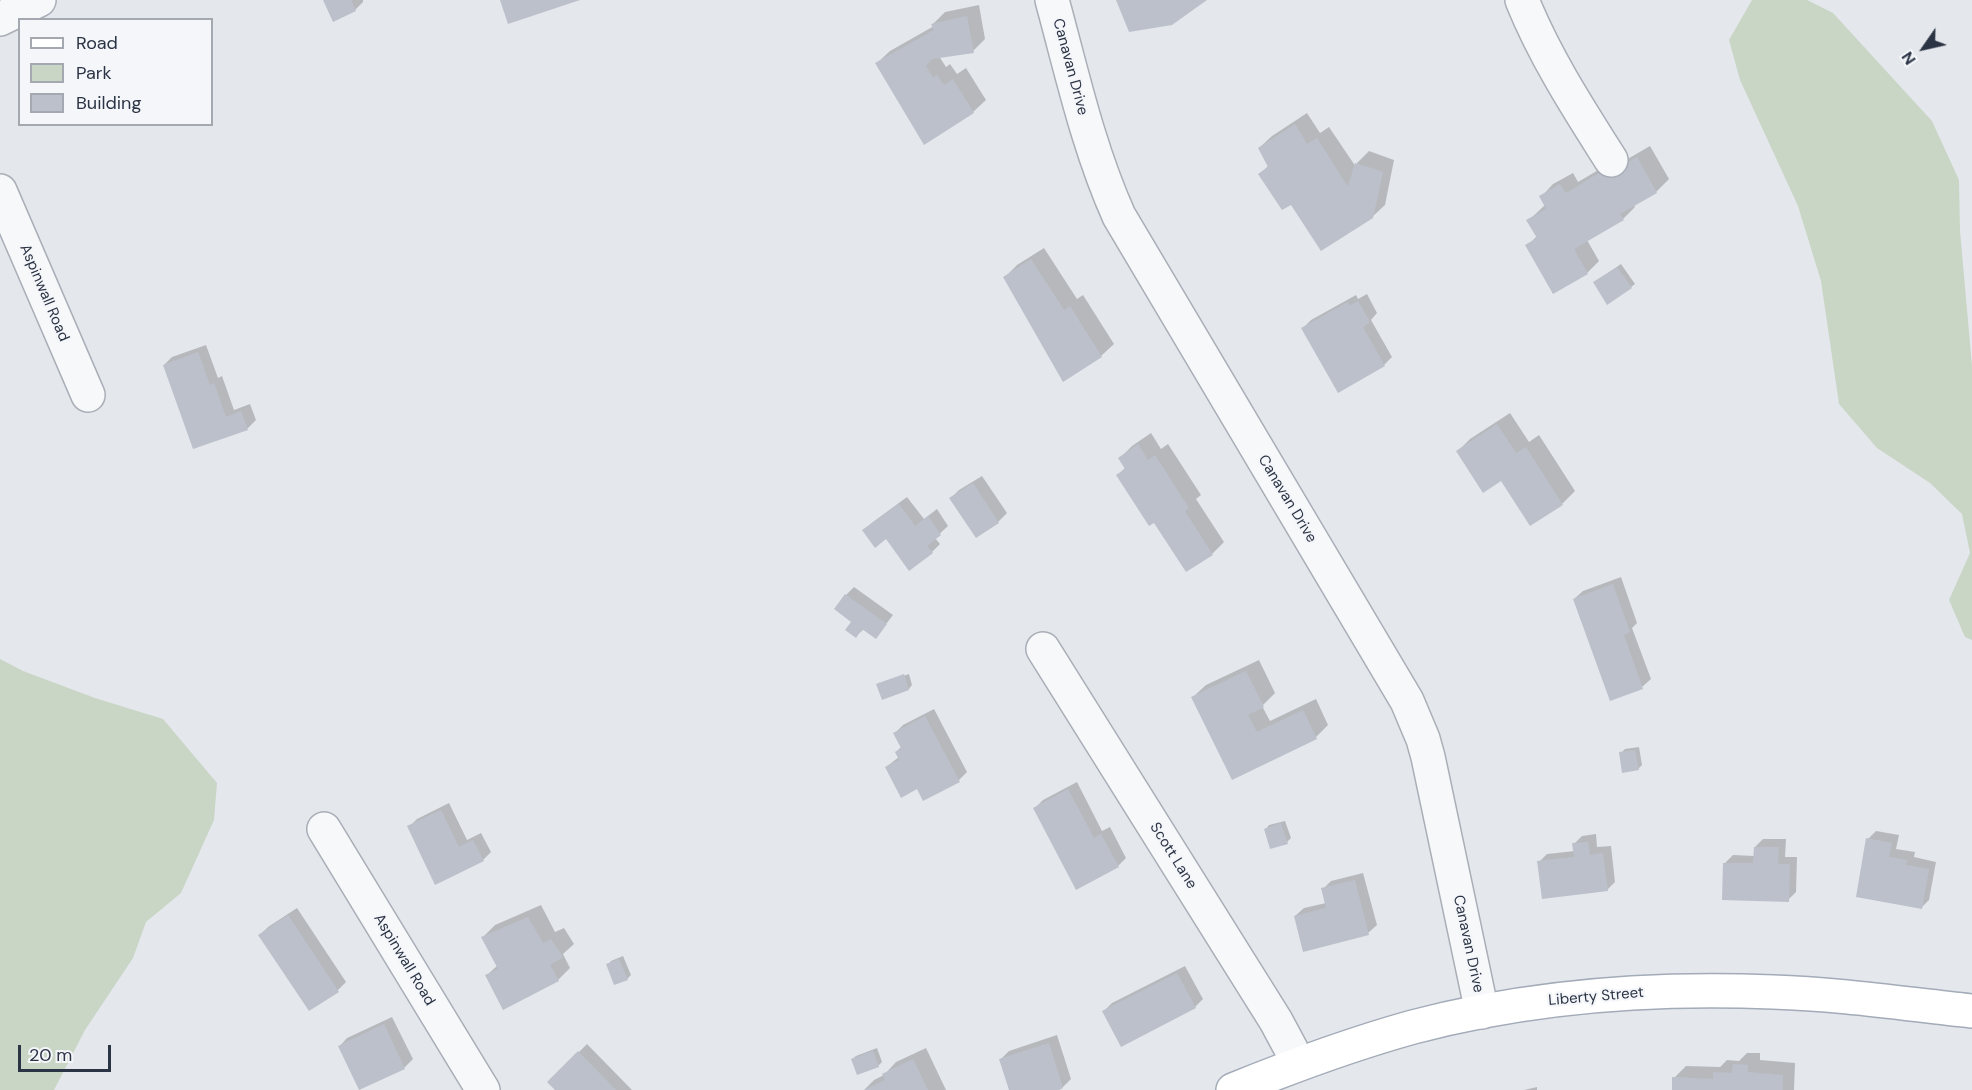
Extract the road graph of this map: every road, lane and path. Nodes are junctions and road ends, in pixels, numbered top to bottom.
1 (39, 0) edge
2 (1052, 0) edge
3 (1522, 0) edge
4 (0, 19) edge
5 (1611, 160) dead end
6 (0, 191) edge
7 (88, 395) dead end
8 (1043, 650) dead end
9 (324, 829) dead end
10 (1972, 1011) edge
11 (1482, 1012) junction
12 (1296, 1065) junction
13 (483, 1090) edge
14 (1233, 1090) edge

1 - 4 street
2 - 11 street, Canavan Drive
3 - 5 street
6 - 7 street, Aspinwall Road
8 - 12 street, Scott Lane
9 - 13 street, Aspinwall Road
10 - 11 main road, Liberty Street
11 - 12 main road, Liberty Street
12 - 14 main road, Liberty Street

